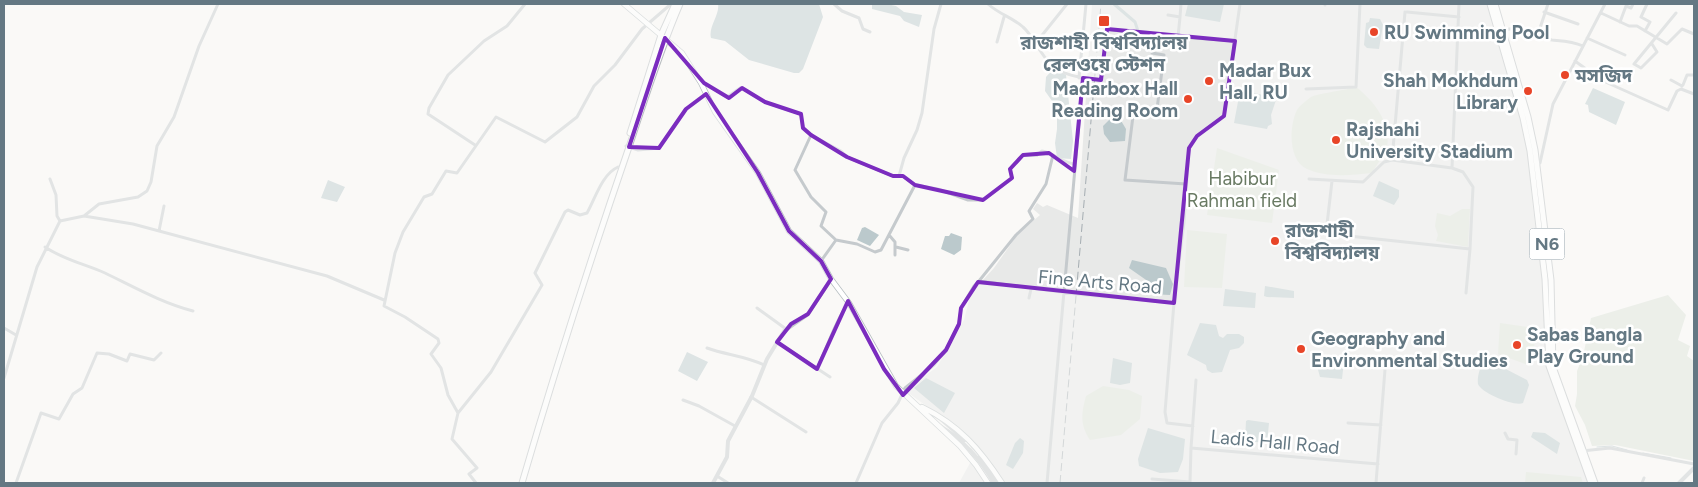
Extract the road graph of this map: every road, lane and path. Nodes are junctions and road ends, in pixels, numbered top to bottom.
1 (218, 4) edge
2 (525, 4) edge
3 (624, 4) edge
4 (671, 4) edge
5 (675, 4) edge
6 (680, 4) edge
7 (834, 4) edge
8 (941, 4) edge
9 (988, 4) edge
10 (1067, 4) edge
11 (1086, 4) edge
12 (1181, 4) edge
13 (1240, 4) edge
14 (1360, 4) edge
15 (1459, 4) edge
16 (1490, 4) edge
17 (1494, 4) edge
18 (1547, 4) edge
19 (1604, 4) edge
20 (1633, 4) edge
21 (1647, 4) edge
22 (1544, 12) junction
23 (1601, 13) junction
24 (1676, 13) dead end
25 (1168, 15) dead end
26 (1004, 16) junction
27 (1459, 16) junction
28 (1180, 17) junction
29 (1620, 22) junction
30 (1578, 24) dead end
31 (646, 25) junction
32 (1501, 31) junction
33 (1645, 31) junction
34 (870, 32) dead end
35 (1538, 34) junction
36 (1694, 34) edge
37 (1154, 35) junction
38 (663, 36) junction
39 (1178, 37) junction
40 (1588, 38) junction
41 (1658, 38) junction
42 (1235, 41) junction
43 (998, 42) dead end
44 (1035, 44) junction
45 (1652, 44) junction
46 (1583, 46) junction
47 (1625, 55) dead end
48 (1576, 62) junction
49 (1694, 76) edge
50 (1081, 78) junction
51 (1671, 80) dead end
52 (701, 83) junction
53 (1682, 87) junction
54 (1306, 89) dead end
55 (706, 94) junction
56 (1694, 94) edge
57 (811, 135) junction
58 (475, 145) junction
59 (627, 147) junction
60 (1054, 155) junction
61 (1392, 160) junction
62 (1075, 164) junction
63 (1535, 164) junction
64 (618, 167) junction
65 (1452, 168) junction
66 (899, 176) junction
67 (50, 179) dead end
68 (1309, 179) dead end
69 (1332, 180) junction
70 (1186, 184) junction
71 (915, 185) junction
72 (164, 206) dead end
73 (84, 216) junction
74 (60, 221) junction
75 (159, 231) junction
76 (1321, 233) dead end
77 (1326, 234) junction
78 (889, 235) junction
79 (836, 240) junction
80 (896, 247) junction
81 (45, 248) junction
82 (1470, 248) junction
83 (908, 250) dead end
84 (894, 255) dead end
85 (821, 261) junction
86 (831, 279) junction
87 (979, 281) junction
88 (1031, 289) junction
89 (1063, 292) junction
90 (1466, 293) dead end
91 (1029, 298) dead end
92 (384, 300) junction
93 (850, 303) junction
94 (1174, 303) junction
95 (757, 308) dead end
96 (194, 311) dead end
97 (4, 328) edge
98 (786, 329) junction
99 (16, 336) junction
100 (777, 342) junction
101 (707, 348) dead end
102 (161, 353) dead end
103 (1386, 357) dead end
104 (764, 364) junction
105 (816, 369) junction
106 (830, 377) dead end
107 (4, 378) edge
108 (1196, 380) dead end
109 (903, 395) junction
110 (751, 397) junction
111 (683, 400) dead end
112 (916, 404) junction
113 (458, 413) junction
114 (940, 419) junction
115 (936, 423) junction
116 (1348, 423) dead end
117 (1381, 425) junction
118 (735, 426) junction
119 (1193, 426) junction
120 (947, 428) junction
121 (806, 432) dead end
122 (1505, 433) dead end
123 (1191, 448) junction
124 (1581, 451) junction
125 (1516, 454) dead end
126 (1378, 464) junction
127 (1694, 464) edge
128 (1694, 468) edge
129 (717, 476) junction
130 (1644, 478) dead end
131 (1152, 479) dead end
132 (16, 483) edge
133 (476, 483) edge
134 (520, 483) edge
135 (713, 483) edge
136 (728, 483) edge
137 (856, 483) edge
138 (988, 483) edge
139 (994, 483) edge
140 (1000, 483) edge
141 (1047, 483) edge
142 (1376, 483) edge
143 (1591, 483) edge
144 (1596, 483) edge
145 (1642, 483) edge
146 (1679, 483) edge

1 - 73 street
2 - 58 street
3 - 31 main road
4 - 31 street
5 - 38 main road
6 - 38 main road
7 - 34 street
8 - 66 street
9 - 26 street
10 - 44 street
11 - 50 street
12 - 28 street
13 - 42 street, Fine Arts Road
14 - 54 street
15 - 27 street
16 - 32 main road, N6
17 - 32 main road, N6
18 - 22 street
19 - 23 street
20 - 29 street
21 - 33 street
22 - 30 street
22 - 35 street
23 - 29 street
23 - 40 street
24 - 41 street
25 - 28 street
26 - 43 street
26 - 44 street
27 - 61 street
27 - 65 street
28 - 39 street
29 - 33 street
31 - 38 main road
31 - 58 street
32 - 35 street
32 - 63 main road, N6
33 - 41 street
35 - 46 street
36 - 41 street
37 - 39 street
37 - 50 street
37 - 70 street
38 - 52 main road
38 - 59 main road
39 - 42 street
40 - 46 street
40 - 47 street
41 - 45 street
42 - 70 street, Fine Arts Road
44 - 50 street
45 - 45 street
46 - 48 street
48 - 53 street
48 - 63 street
49 - 53 street
50 - 62 street
51 - 53 street
52 - 55 main road
52 - 57 street
53 - 56 street
55 - 59 street
55 - 85 main road
57 - 66 street
57 - 79 street
58 - 92 street
59 - 64 main road
59 - 134 main road
60 - 62 street
60 - 71 street
60 - 87 street
61 - 65 street
61 - 69 street
62 - 89 street
63 - 124 main road, N6
64 - 113 street
64 - 134 main road
65 - 82 street
66 - 71 street
67 - 74 street
68 - 69 street
69 - 77 street
70 - 94 street, Fine Arts Road
71 - 78 street
72 - 75 street
73 - 74 street
73 - 75 street
74 - 81 street
75 - 92 street
76 - 77 street
77 - 82 street
78 - 79 street
78 - 80 street
79 - 85 street
80 - 83 street
80 - 84 street
81 - 96 street
81 - 99 street
82 - 90 street
85 - 86 main road
86 - 93 main road
86 - 98 street
87 - 88 street, Fine Arts Road
87 - 109 street
88 - 89 street, Fine Arts Road
88 - 91 street
89 - 94 street, Fine Arts Road
89 - 141 street
92 - 113 street
93 - 105 street
93 - 109 main road
94 - 119 street
95 - 98 street
97 - 99 street
98 - 100 street
99 - 107 street
100 - 104 street
100 - 105 street
101 - 104 street
102 - 132 street
103 - 117 street
104 - 110 street
105 - 106 street
108 - 119 street, Ladis Hall Road
109 - 112 main road
109 - 137 street
110 - 118 street
110 - 121 street
111 - 118 street
112 - 114 main road
112 - 115 main road
113 - 133 street
114 - 120 street
114 - 140 main road
115 - 120 street
115 - 138 main road
116 - 117 street
117 - 126 street
118 - 129 street
119 - 123 street, Ladis Hall Road
120 - 139 street
120 - 140 street
122 - 125 street
123 - 126 street, Ladis Hall Road
123 - 131 street
124 - 127 street
124 - 143 main road, N6
124 - 144 main road, N6
126 - 142 street
128 - 146 street
129 - 135 street
129 - 136 street
130 - 145 street

